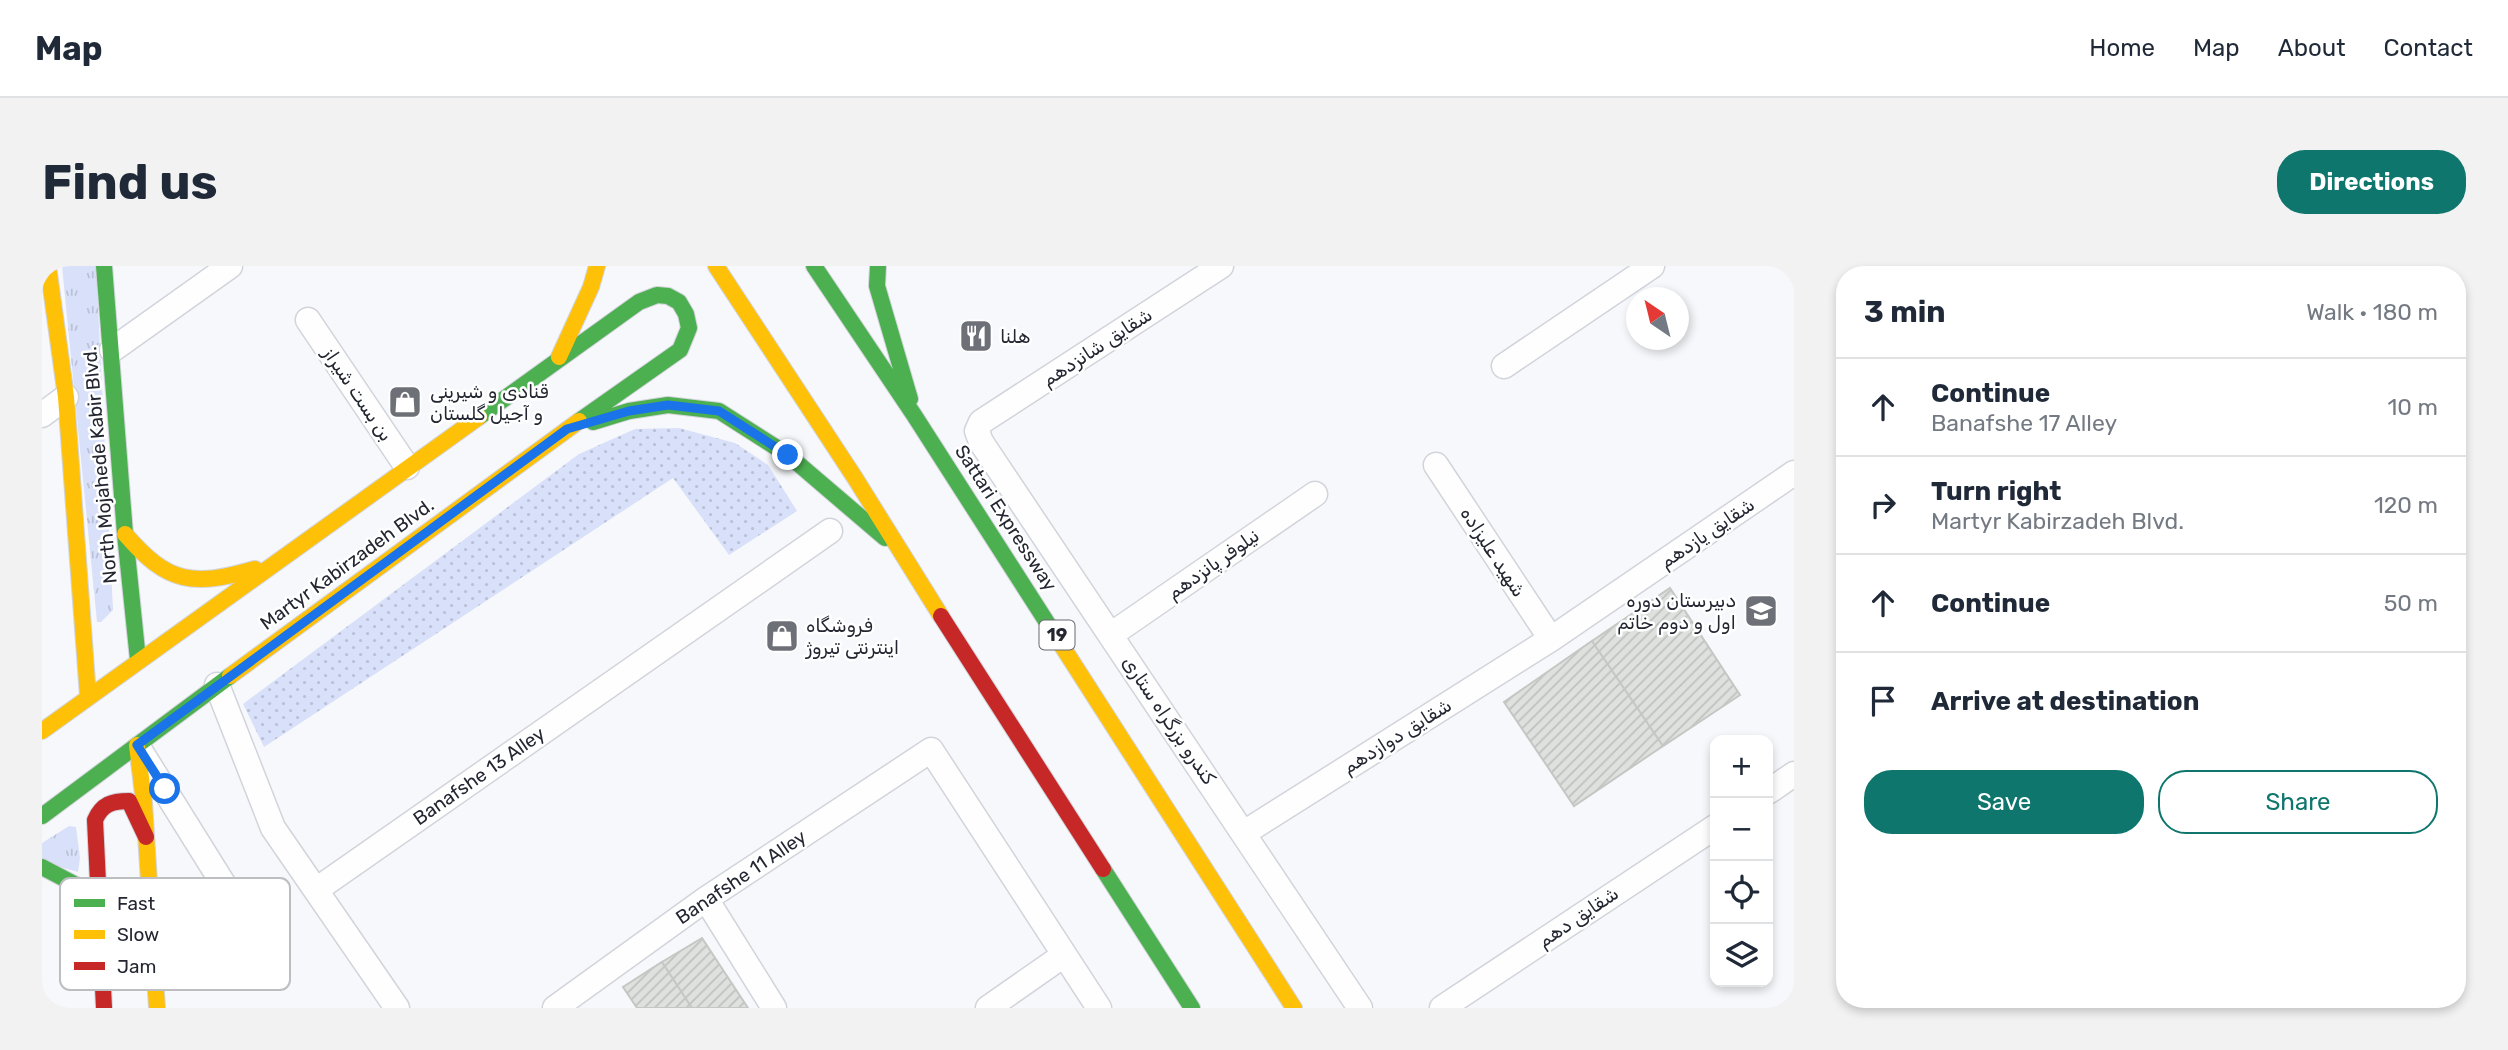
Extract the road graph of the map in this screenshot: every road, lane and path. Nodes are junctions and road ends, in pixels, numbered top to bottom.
1 (48, 266) edge
2 (104, 266) edge
3 (230, 266) edge
4 (597, 266) edge
5 (716, 266) edge
6 (814, 266) edge
7 (878, 266) edge
8 (1221, 266) edge
9 (1652, 266) edge
10 (308, 320) dead end
11 (112, 350) junction
12 (559, 358) junction
13 (1504, 366) dead end
14 (66, 397) junction
15 (42, 415) edge
16 (914, 415) junction
17 (567, 429) junction
18 (977, 431) joint
19 (1436, 464) dead end
20 (407, 467) junction
21 (1794, 473) edge
22 (1315, 494) dead end
23 (830, 531) dead end
24 (125, 534) junction
25 (898, 549) junction
26 (274, 563) junction
27 (1112, 634) junction
28 (1550, 639) junction
29 (138, 660) junction
30 (217, 685) junction
31 (88, 696) junction
32 (42, 731) edge
33 (137, 745) junction
34 (1794, 774) edge
35 (1773, 789) edge
36 (42, 816) edge
37 (1710, 830) edge
38 (1244, 833) junction
39 (146, 837) junction
40 (42, 867) edge
41 (63, 878) edge
42 (98, 878) edge
43 (149, 878) edge
44 (220, 878) edge
45 (316, 890) junction
46 (706, 900) junction
47 (1064, 955) junction
48 (103, 990) edge
49 (156, 990) edge
50 (104, 1008) edge
51 (157, 1008) edge
52 (397, 1008) edge
53 (555, 1008) edge
54 (774, 1008) edge
55 (988, 1008) edge
56 (1099, 1008) edge
57 (1192, 1008) edge
58 (1294, 1008) edge
59 (1360, 1008) edge
60 (1442, 1008) edge

1 - 14 main road, North Mojahede Kabir Blvd.
2 - 11 main road, North Mojahede Kabir Blvd.
3 - 11 street
4 - 12 main road
5 - 25 main road
6 - 16 main road, Sattari Expressway / 19
7 - 16 main road
8 - 18 street, شقایق شانزدهم
9 - 13 street
10 - 20 street, بن بست شیراز
11 - 24 main road, North Mojahede Kabir Blvd.
12 - 17 main road, Martyr Kabirzadeh Blvd.
12 - 20 main road
14 - 15 street
14 - 31 main road, North Mojahede Kabir Blvd.
16 - 58 main road, Sattari Expressway / 19
17 - 25 main road
17 - 30 main road, Martyr Kabirzadeh Blvd.
18 - 27 street, کندرو بزرگراه ستاری
19 - 28 street, شهید علیزاده
20 - 26 main road
21 - 28 street, شقایق یازدهم
22 - 27 street, نیلوفر پانزدهم
23 - 45 street, Banafshe 13 Alley
24 - 26 main road
24 - 29 main road, North Mojahede Kabir Blvd.
25 - 57 main road
26 - 29 main road
27 - 38 street, کندرو بزرگراه ستاری
28 - 38 street, شقایق دوازدهم
29 - 31 main road
30 - 33 main road, Martyr Kabirzadeh Blvd.
30 - 45 street
31 - 32 main road
33 - 36 main road, Martyr Kabirzadeh Blvd.
33 - 39 main road
33 - 44 street
34 - 35 street
37 - 60 street, شقایق دهم
38 - 59 street, کندرو بزرگراه ستاری
39 - 42 main road
39 - 43 main road
40 - 41 main road
45 - 52 street
46 - 47 street, Banafshe 11 Alley
46 - 53 street, Banafshe 11 Alley
46 - 54 street
47 - 55 street
47 - 56 street
48 - 50 main road
49 - 51 main road

